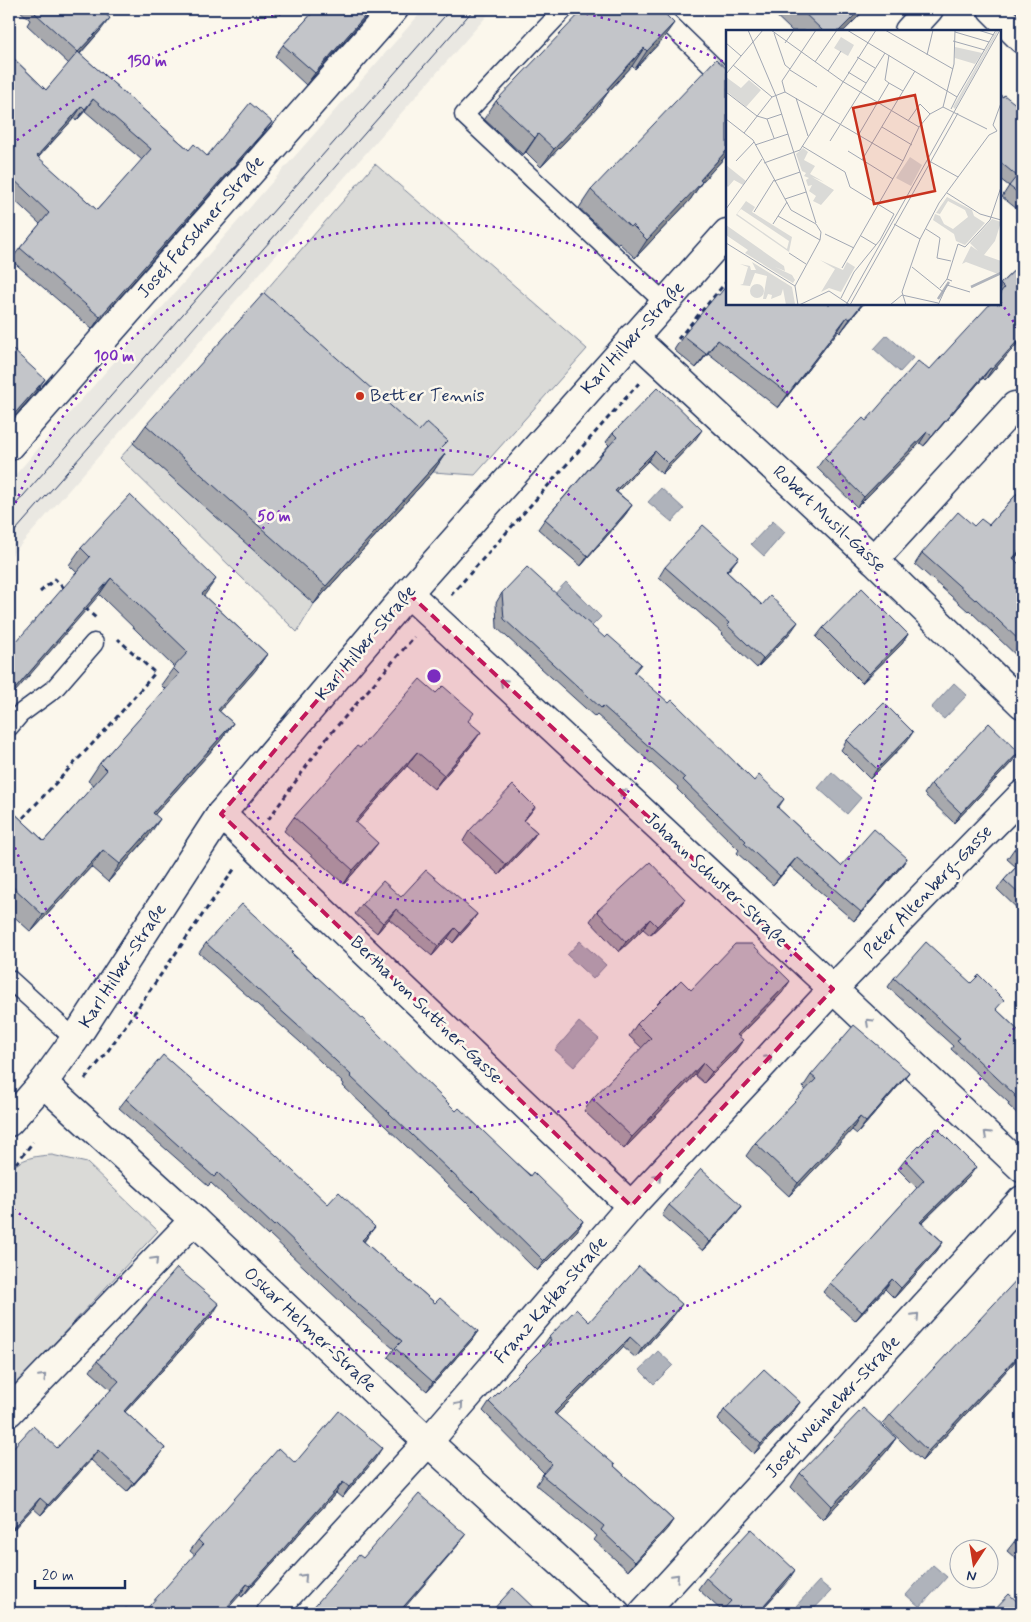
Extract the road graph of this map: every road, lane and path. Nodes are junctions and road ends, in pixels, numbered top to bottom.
1 (394, 9) edge
2 (564, 9) edge
3 (654, 9) edge
4 (929, 9) edge
5 (992, 9) edge
6 (910, 30) edge
7 (1022, 39) edge
8 (726, 79) edge
9 (726, 234) edge
10 (726, 282) edge
11 (664, 302) junction
12 (633, 338) junction
13 (658, 361) junction
14 (1015, 406) dead end
15 (9, 446) edge
16 (874, 560) junction
17 (68, 591) edge
18 (40, 592) dead end
19 (408, 593) junction
20 (81, 604) edge
21 (432, 616) junction
22 (100, 622) dead end
23 (114, 634) dead end
24 (94, 643) dead end
25 (1022, 704) edge
26 (9, 726) edge
27 (1022, 795) edge
28 (222, 814) junction
29 (23, 818) edge
30 (252, 843) junction
31 (9, 979) edge
32 (833, 989) junction
33 (75, 1039) junction
34 (44, 1083) junction
35 (65, 1102) junction
36 (9, 1122) edge
37 (36, 1138) dead end
38 (1022, 1168) edge
39 (9, 1169) edge
40 (1022, 1200) edge
41 (631, 1206) junction
42 (194, 1220) junction
43 (9, 1412) edge
44 (428, 1442) junction
45 (271, 1613) edge
46 (616, 1613) edge
47 (643, 1613) edge

1 - 15 street, Josef Ferschner-Straße
2 - 11 lane
3 - 8 lane
4 - 6 street
5 - 7 street
9 - 11 street, Karl Hilber-Straße
10 - 13 path
11 - 12 street, Karl Hilber-Straße
12 - 13 street, Robert Musil-Gasse
12 - 19 street, Karl Hilber-Straße
13 - 16 street, Robert Musil-Gasse
13 - 21 path
14 - 16 street
16 - 25 street, Robert Musil-Gasse
17 - 18 path
19 - 21 street, Johann Schuster-Straße
19 - 28 street, Karl Hilber-Straße
20 - 22 path
21 - 30 path
32 -> 21 street, Johann Schuster-Straße
23 - 29 path
24 - 26 lane
27 - 32 street, Peter Altenberg-Gasse
28 - 30 street, Bertha von Suttner-Gasse
28 - 33 street, Karl Hilber-Straße
30 - 35 path
30 - 41 street, Bertha von Suttner-Gasse
31 - 33 lane
38 -> 32 street, Johann Schuster-Straße
41 -> 32 street, Franz Kafka-Straße
33 - 34 street, Karl Hilber-Straße
34 - 35 street, Oskar Helmer-Straße
34 - 36 street
35 - 42 street, Oskar Helmer-Straße
37 - 39 path
47 -> 40 street, Josef Weinheber-Straße
44 -> 41 street, Franz Kafka-Straße
43 -> 42 street
42 - 44 street, Oskar Helmer-Straße
45 -> 44 street, Franz Kafka-Straße
44 - 46 street, Oskar Helmer-Straße

